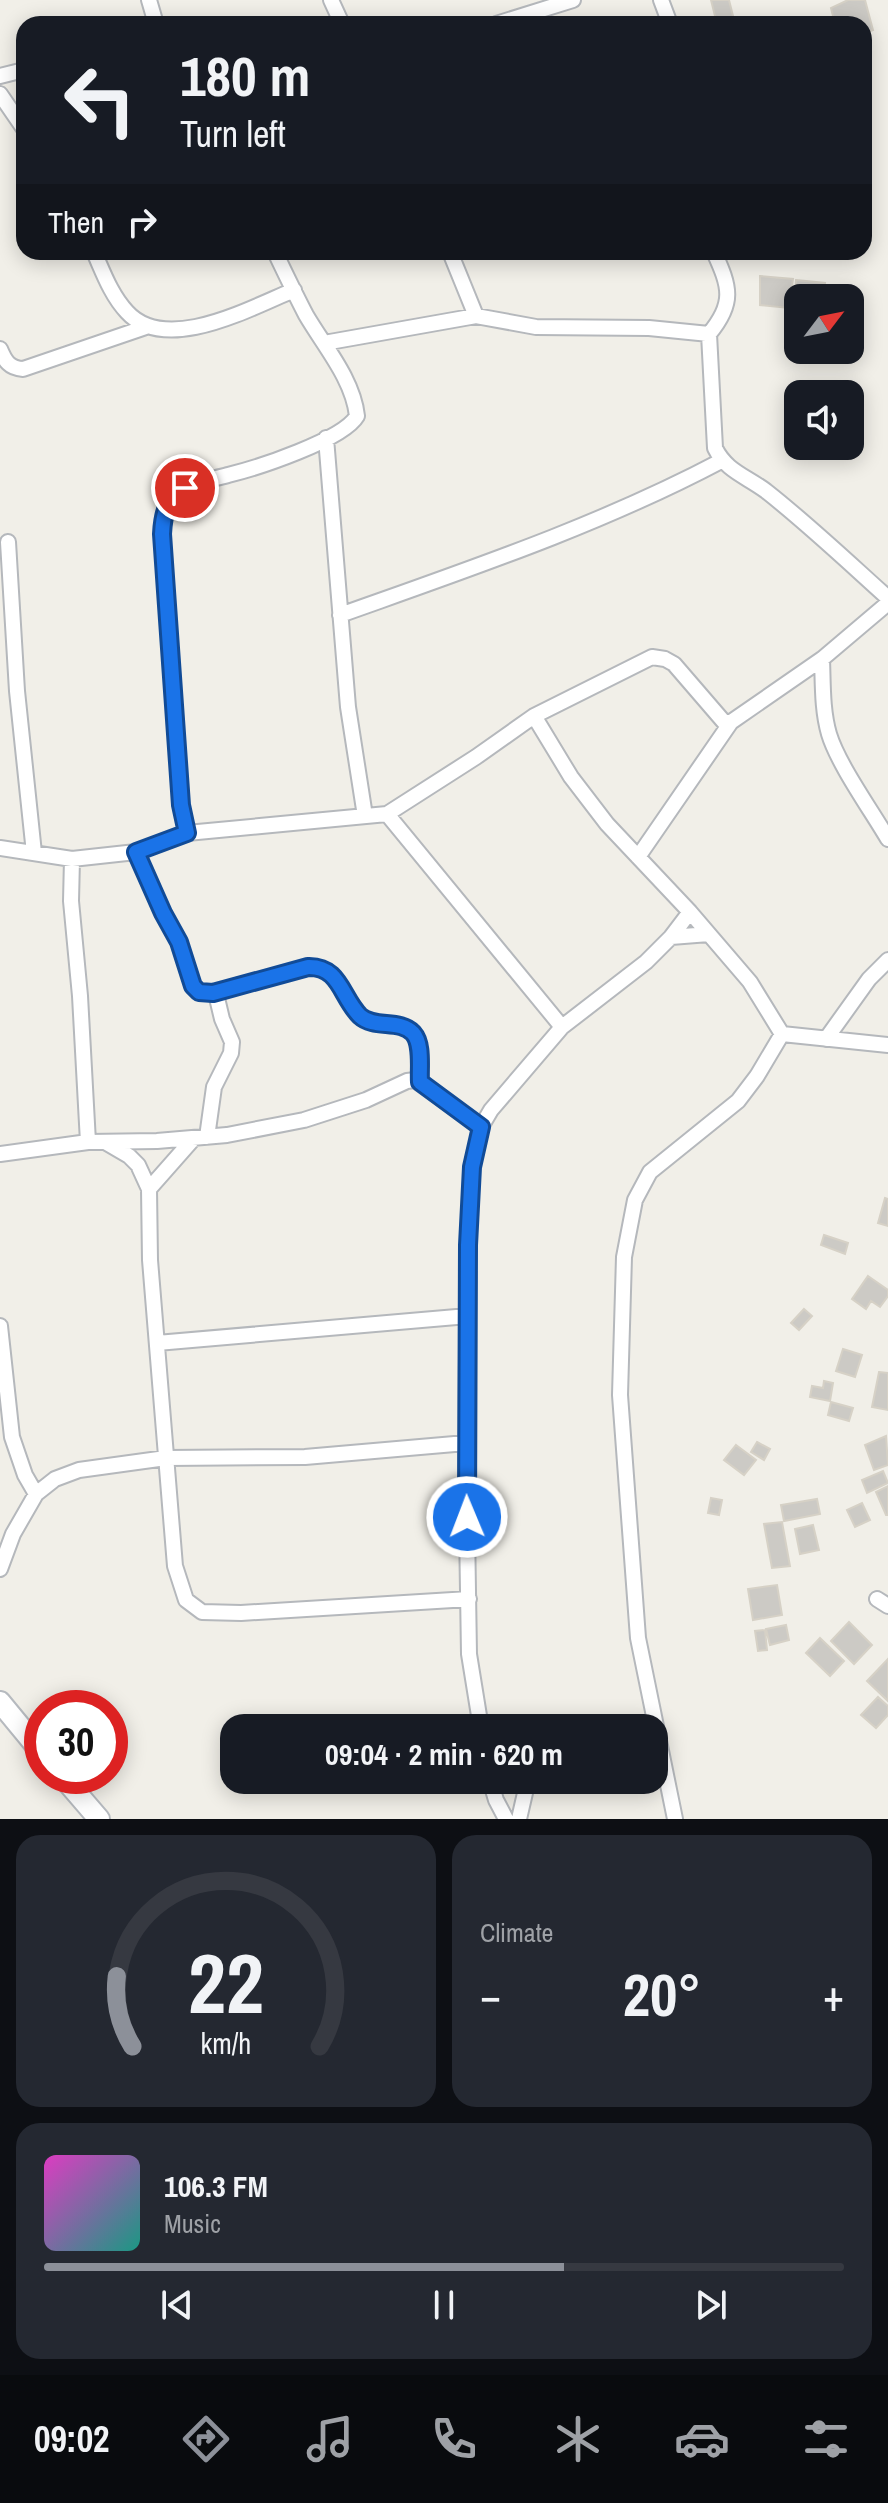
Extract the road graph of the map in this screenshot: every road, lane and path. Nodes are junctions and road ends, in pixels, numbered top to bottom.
1 (573, 0) edge
2 (522, 16) edge
3 (0, 94) edge
4 (16, 117) edge
5 (98, 260) edge
6 (279, 260) edge
7 (453, 260) edge
8 (717, 260) edge
9 (294, 290) junction
10 (476, 316) junction
11 (146, 327) junction
12 (709, 334) junction
13 (324, 343) junction
14 (0, 349) edge
15 (326, 438) junction
16 (721, 461) junction
17 (8, 542) dead end
18 (888, 600) edge
19 (340, 615) junction
20 (822, 659) junction
21 (534, 716) junction
22 (731, 722) junction
23 (387, 814) junction
24 (365, 816) junction
25 (187, 833) junction
26 (888, 839) edge
27 (0, 848) edge
28 (136, 852) junction
29 (34, 853) junction
30 (638, 857) junction
31 (72, 859) junction
32 (690, 912) junction
33 (709, 934) junction
34 (671, 937) junction
35 (888, 960) edge
36 (213, 993) junction
37 (562, 1027) junction
38 (782, 1034) junction
39 (826, 1039) junction
40 (888, 1045) edge
41 (420, 1082) junction
42 (481, 1127) junction
43 (201, 1137) junction
44 (88, 1142) junction
45 (105, 1142) junction
46 (0, 1154) edge
47 (149, 1189) junction
48 (468, 1316) junction
49 (0, 1326) edge
50 (157, 1343) junction
51 (466, 1443) junction
52 (166, 1458) junction
53 (36, 1494) junction
54 (0, 1569) edge
55 (469, 1599) junction
56 (0, 1702) edge
57 (479, 1714) edge
58 (649, 1714) edge
59 (24, 1731) edge
60 (668, 1792) edge
61 (77, 1794) edge
62 (494, 1794) edge
63 (525, 1794) edge
64 (99, 1819) edge
65 (506, 1819) edge
66 (519, 1819) edge
67 (675, 1819) edge

1 - 2 street
3 - 4 street
5 - 11 street
6 - 9 street
7 - 10 street
8 - 12 street
9 - 11 street
9 - 13 street
10 - 12 street
10 - 13 street
11 - 14 street
12 - 16 street
13 - 15 street
15 - 19 street
15 - 25 street
16 - 18 street
16 - 19 street
17 - 29 street
18 - 20 street
19 - 24 street
20 - 22 street
20 - 26 street
21 - 22 street
21 - 23 street
21 - 30 street
22 - 30 street
23 - 24 street
23 - 37 street
24 - 25 street
25 - 28 street
27 - 29 street
28 - 31 street
28 - 36 street
29 - 31 street
30 - 32 street
31 - 44 street
32 - 33 street
32 - 34 street
33 - 34 street
33 - 38 street
34 - 37 street
35 - 39 street
36 - 41 street
36 - 43 street
37 - 42 street
38 - 39 street
38 - 58 street
39 - 40 street
41 - 42 street
41 - 43 street
42 - 48 street
43 - 45 street
43 - 47 street
44 - 45 street
44 - 46 street
45 - 47 street
47 - 50 street
48 - 50 street
48 - 51 street
49 - 53 street
50 - 52 street
51 - 52 street
51 - 55 street
52 - 53 street
52 - 55 street
53 - 54 street
55 - 57 street
56 - 59 street
60 - 67 street
61 - 64 street
62 - 65 street
63 - 66 street

